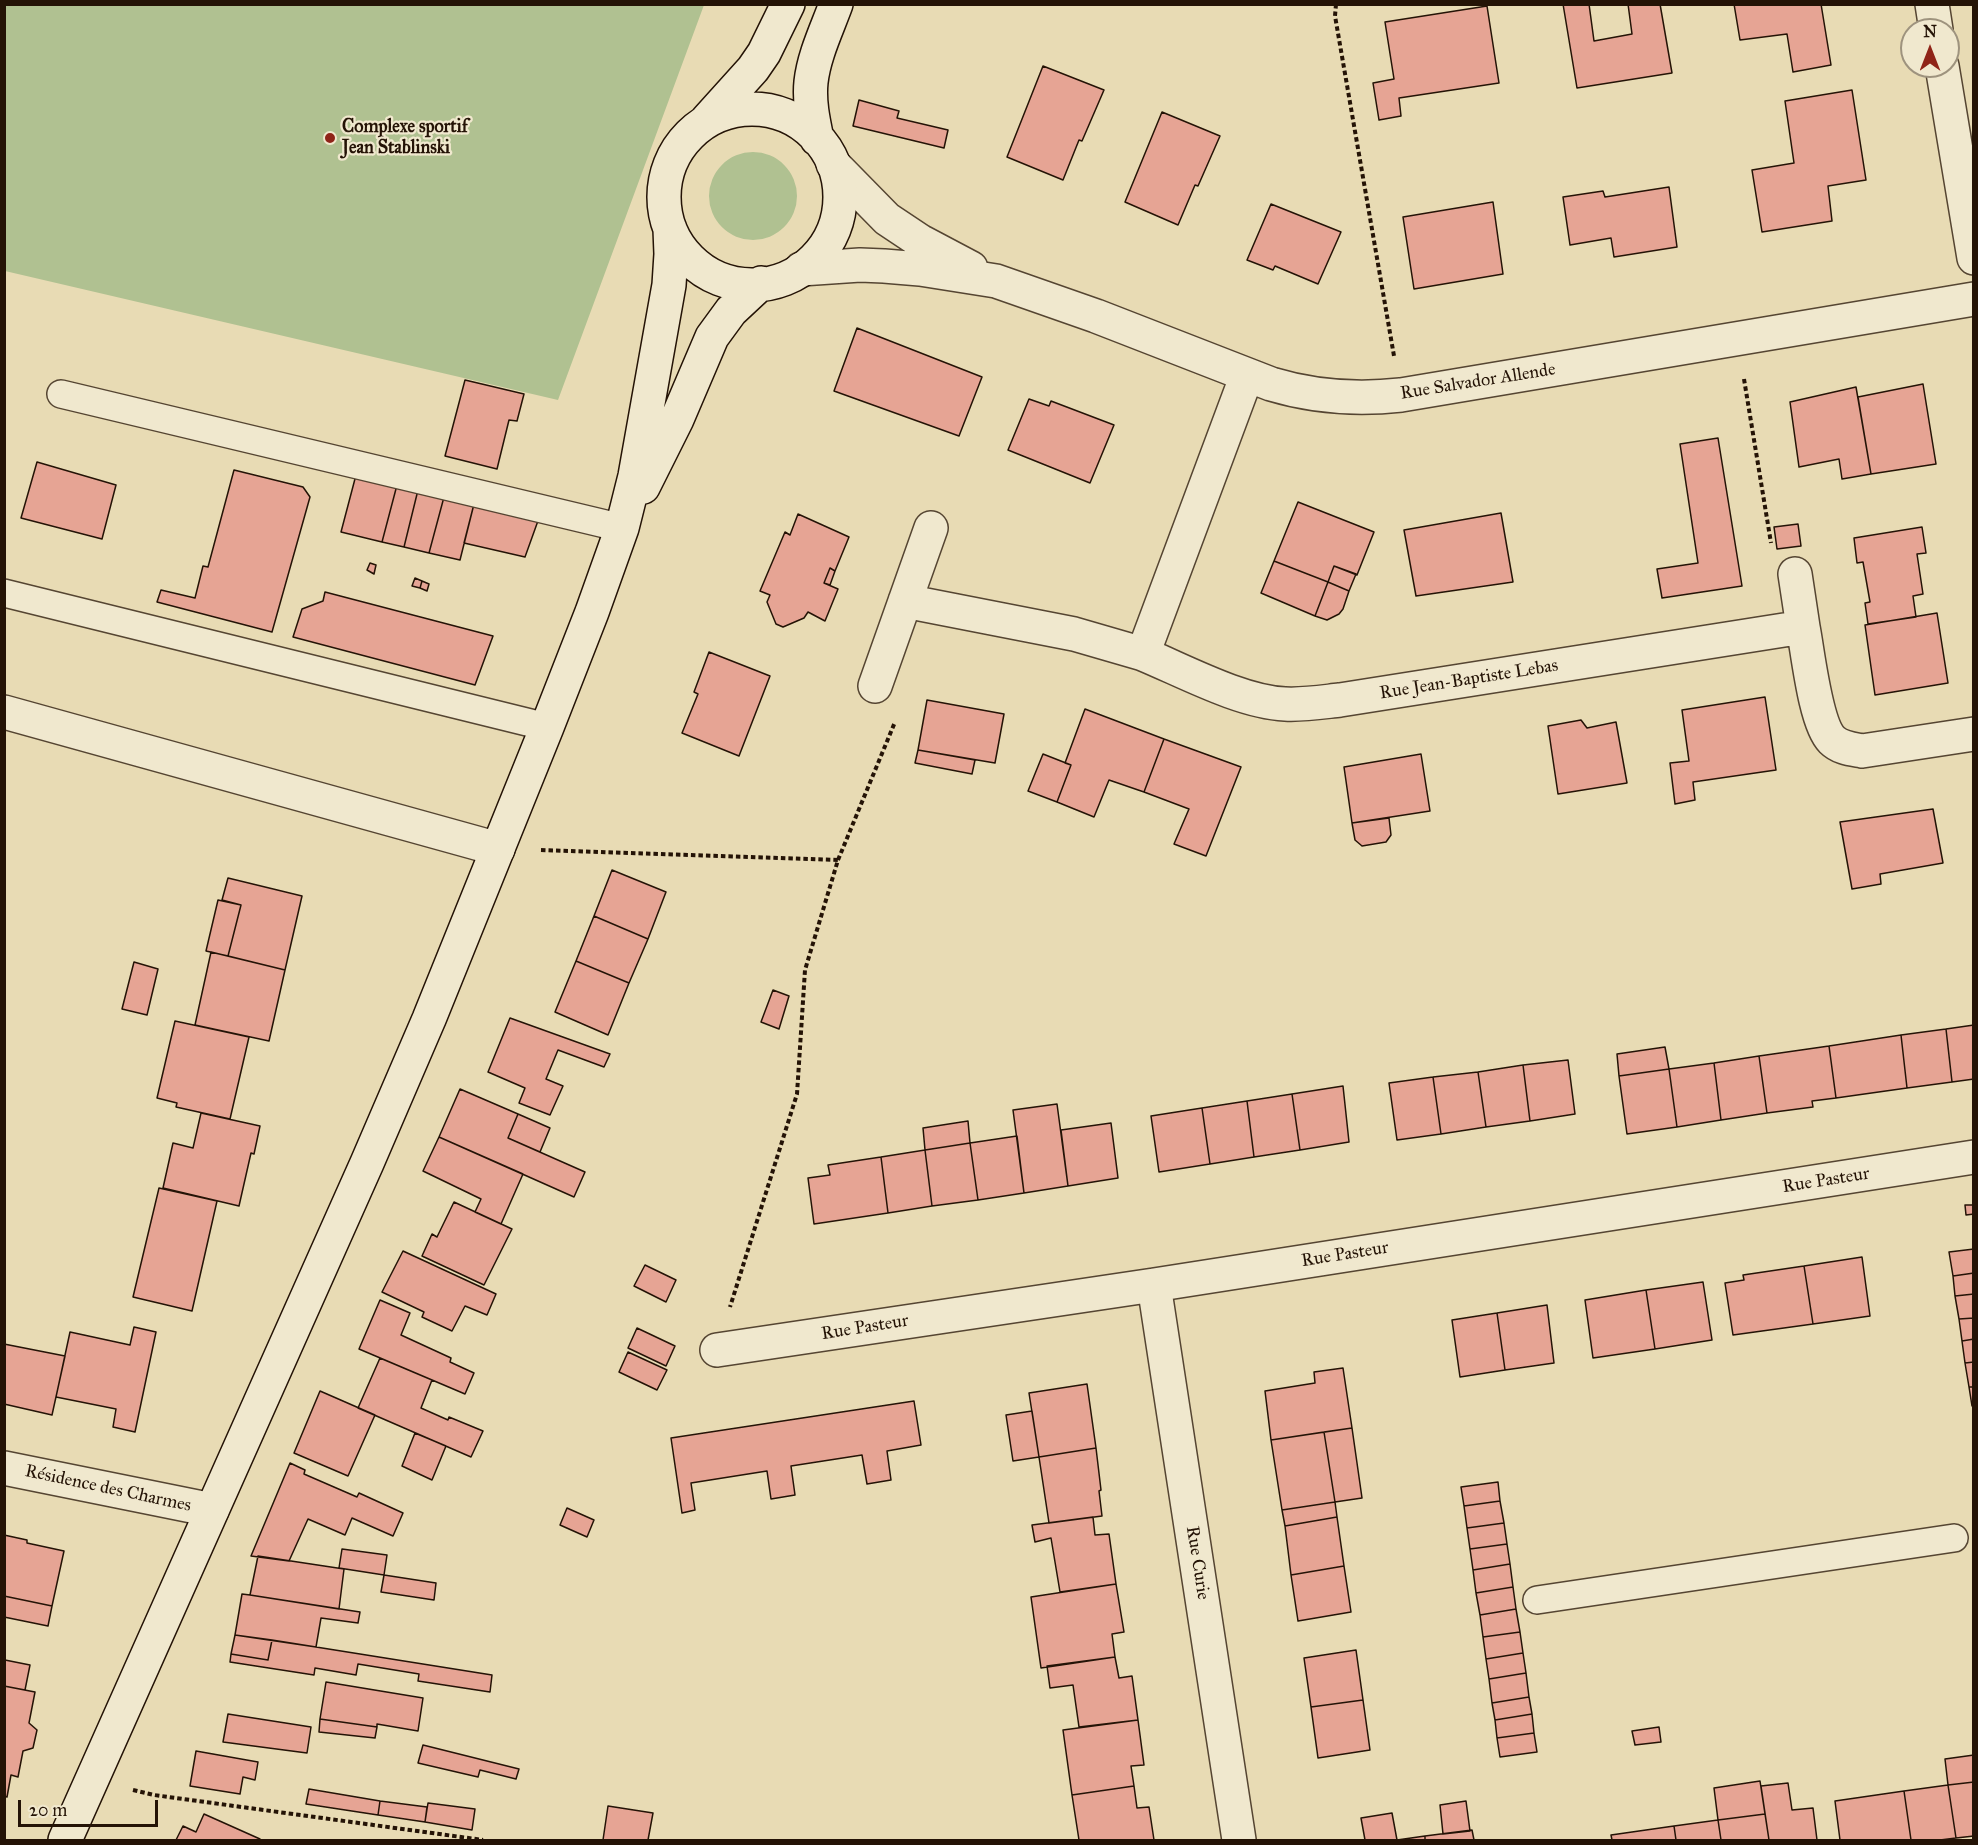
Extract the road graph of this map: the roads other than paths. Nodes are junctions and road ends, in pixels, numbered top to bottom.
1 (788, 4) edge
2 (836, 4) edge
3 (1944, 78) edge
4 (703, 124) junction
5 (825, 151) junction
6 (670, 229) junction
7 (1974, 258) edge
8 (801, 269) junction
9 (996, 281) junction
10 (761, 283) junction
11 (1974, 299) edge
12 (1247, 375) junction
13 (61, 394) dead end
14 (622, 528) junction
15 (931, 528) dead end
16 (1795, 574) road end
17 (4, 593) edge
18 (905, 601) junction
19 (1803, 627) junction
20 (1143, 654) junction
21 (875, 686) road end
22 (4, 712) edge
23 (548, 727) junction
24 (1974, 734) edge
25 (498, 849) junction
26 (1974, 1158) edge
27 (1154, 1285) junction
28 (717, 1350) road end
29 (4, 1468) edge
30 (212, 1510) junction
31 (1954, 1538) dead end
32 (1537, 1600) dead end
33 (65, 1840) edge
34 (1239, 1840) edge

1 - 4 street
2 - 5 street
3 - 7 street
4 - 5 street
4 - 6 street
5 - 8 street
5 - 9 street
6 - 10 street
6 - 14 street
8 - 9 street
8 - 10 street
9 - 12 street, Rue Salvador Allende
10 - 14 street
11 - 12 street, Rue Salvador Allende
12 - 20 street
13 - 14 lane
14 - 23 street
15 - 18 street
16 - 19 street
17 - 23 lane
18 - 20 street, Rue Jean-Baptiste Lebas
18 - 21 street
19 - 20 street, Rue Jean-Baptiste Lebas
19 - 24 street
22 - 25 street
23 - 25 street
25 - 30 street
26 - 27 street, Rue Pasteur
27 - 28 street, Rue Pasteur
27 - 34 street, Rue Curie
29 - 30 street, Résidence des Charmes
30 - 33 street
31 - 32 lane

